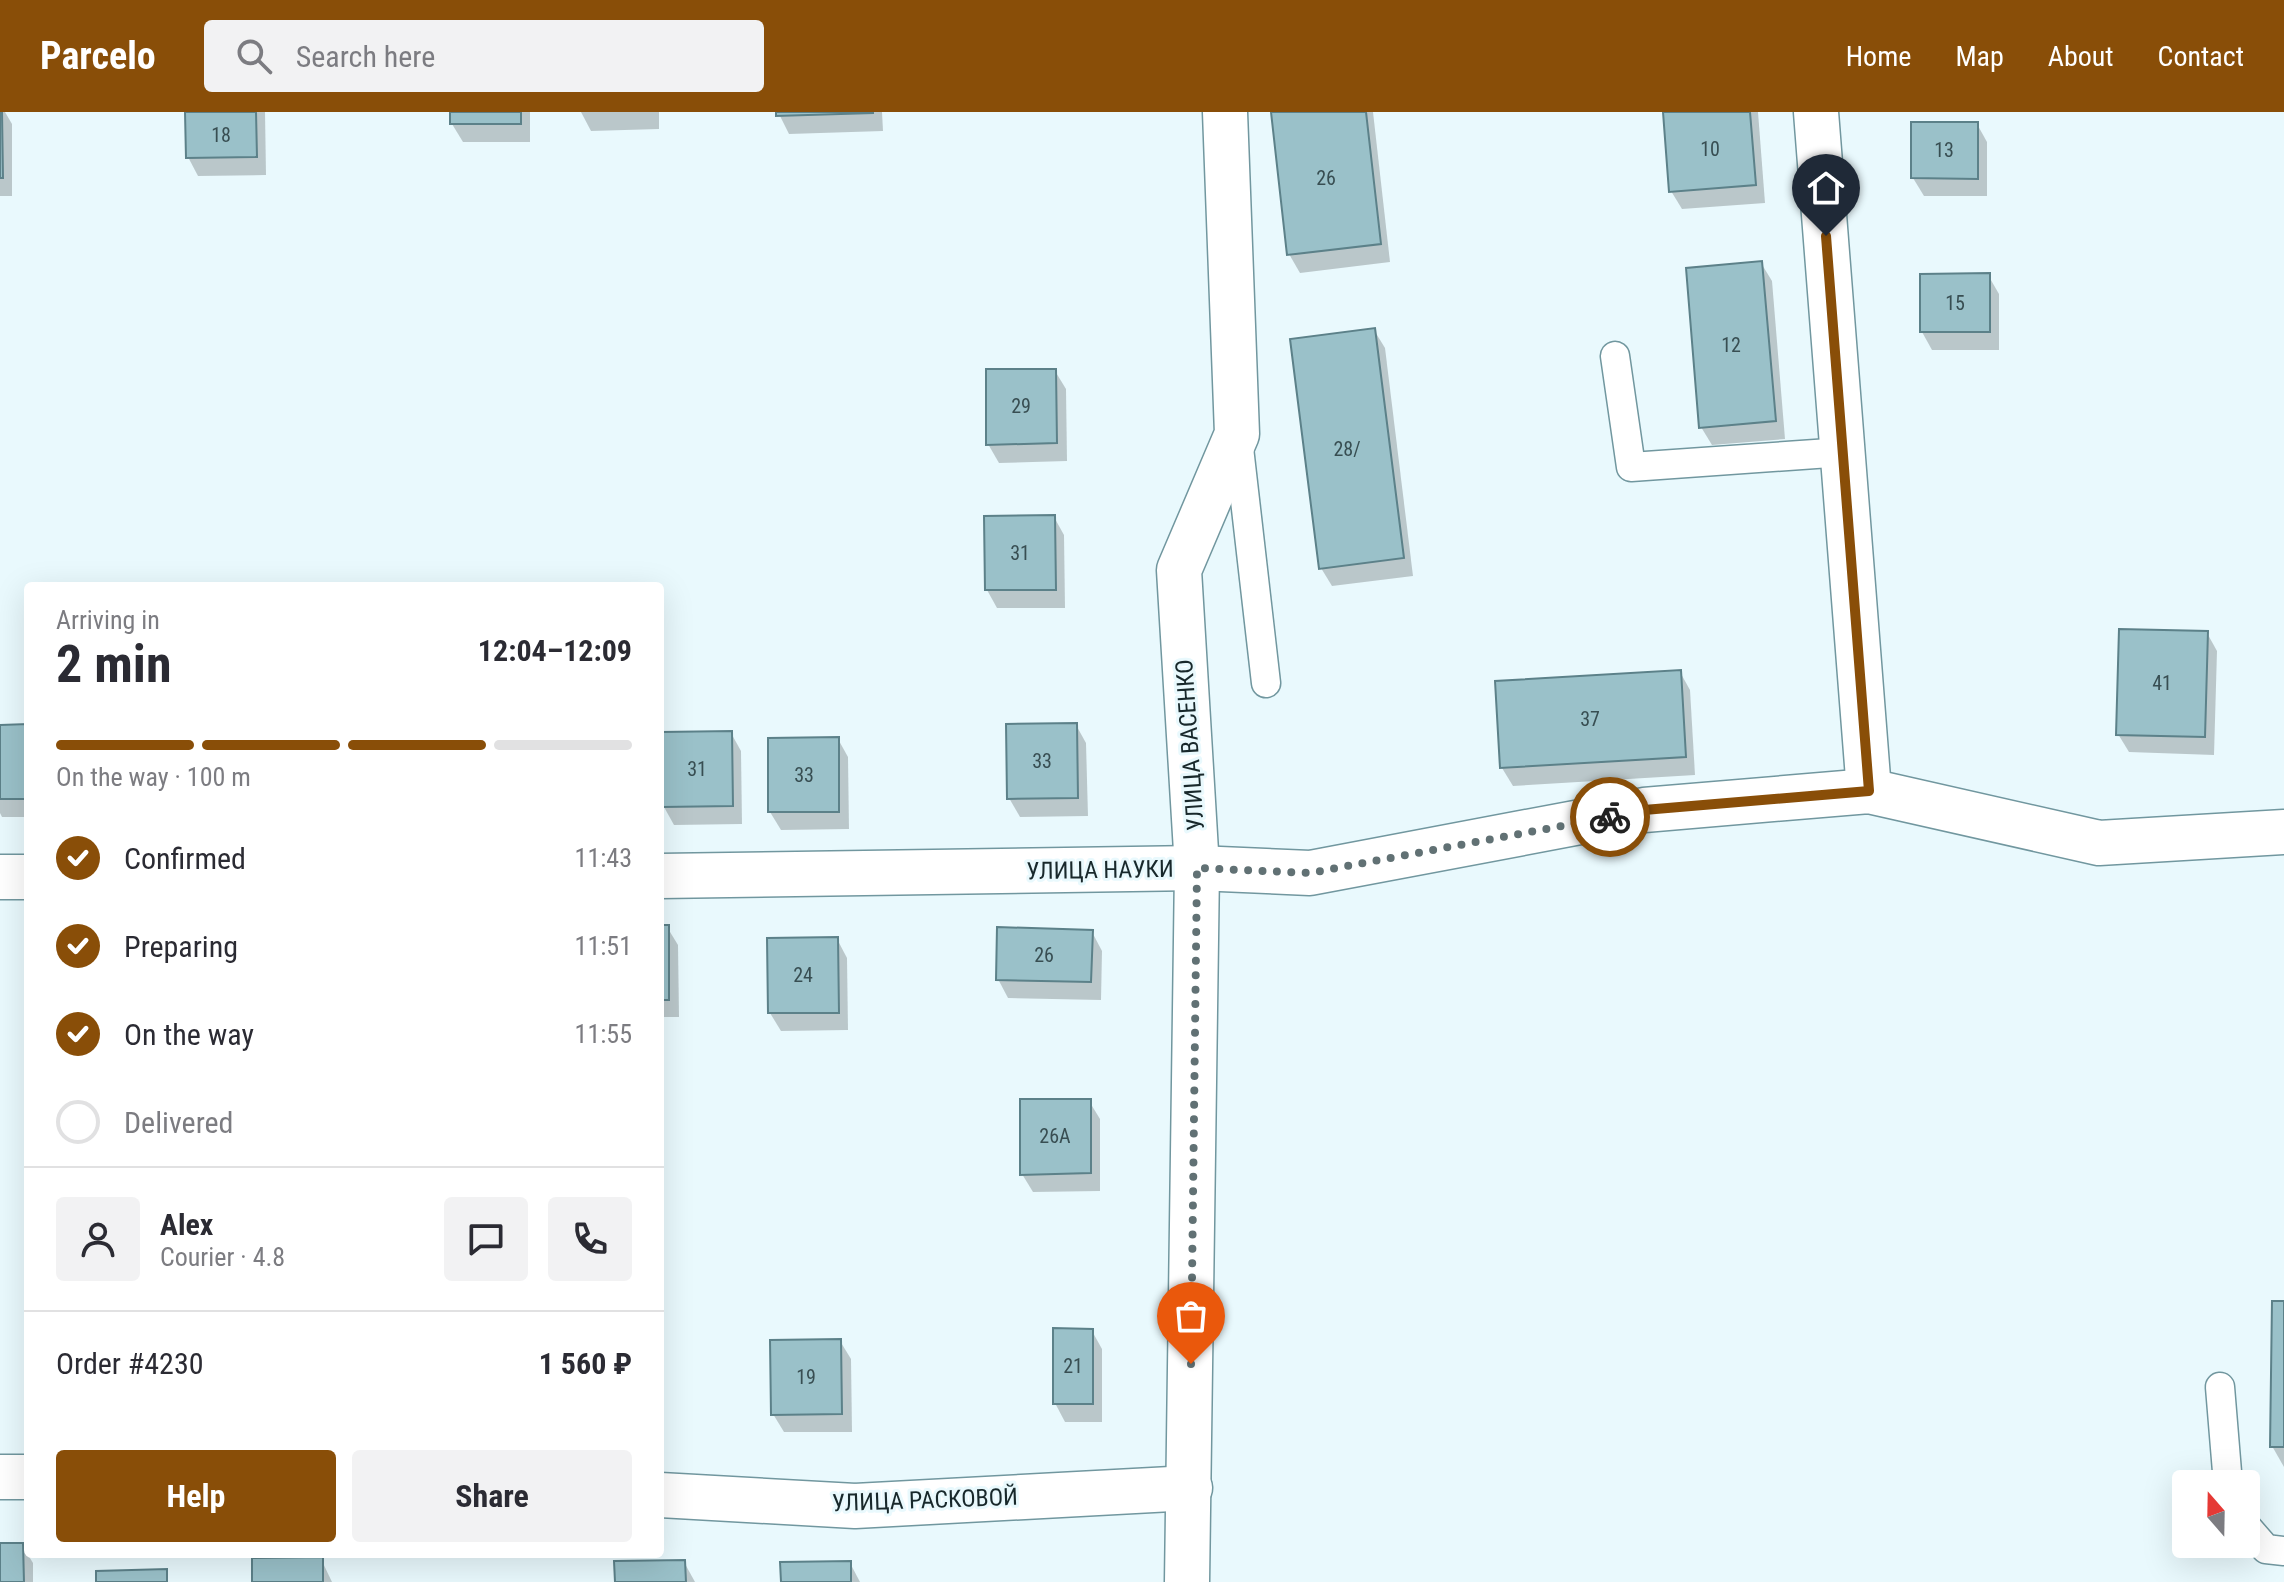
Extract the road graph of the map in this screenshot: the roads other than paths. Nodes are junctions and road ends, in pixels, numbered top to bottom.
1 (1225, 112) edge
2 (1816, 112) edge
3 (1615, 356) dead end
4 (1237, 434) junction
5 (1844, 452) junction
6 (1266, 683) dead end
7 (1869, 791) junction
8 (2284, 832) edge
9 (1197, 868) junction
10 (664, 876) edge
11 (0, 877) edge
12 (24, 877) edge
13 (2220, 1387) dead end
14 (2227, 1470) edge
15 (0, 1477) edge
16 (24, 1477) edge
17 (1190, 1488) junction
18 (664, 1495) edge
19 (2260, 1542) edge
20 (2284, 1551) edge
21 (1187, 1582) edge

1 - 4 street, УЛИЦА ВАСЕНКО
2 - 5 street
3 - 5 lane
4 - 6 lane
4 - 9 street, УЛИЦА ВАСЕНКО
5 - 7 street
7 - 8 street, УЛИЦА НАУКИ
7 - 9 street, УЛИЦА НАУКИ
9 - 10 street, УЛИЦА НАУКИ
9 - 17 street, УЛИЦА ВАСЕНКО
11 - 12 street
13 - 14 lane
15 - 16 street
17 - 18 street, УЛИЦА РАСКОВОЙ
17 - 21 street, УЛИЦА ВАСЕНКО
19 - 20 lane

